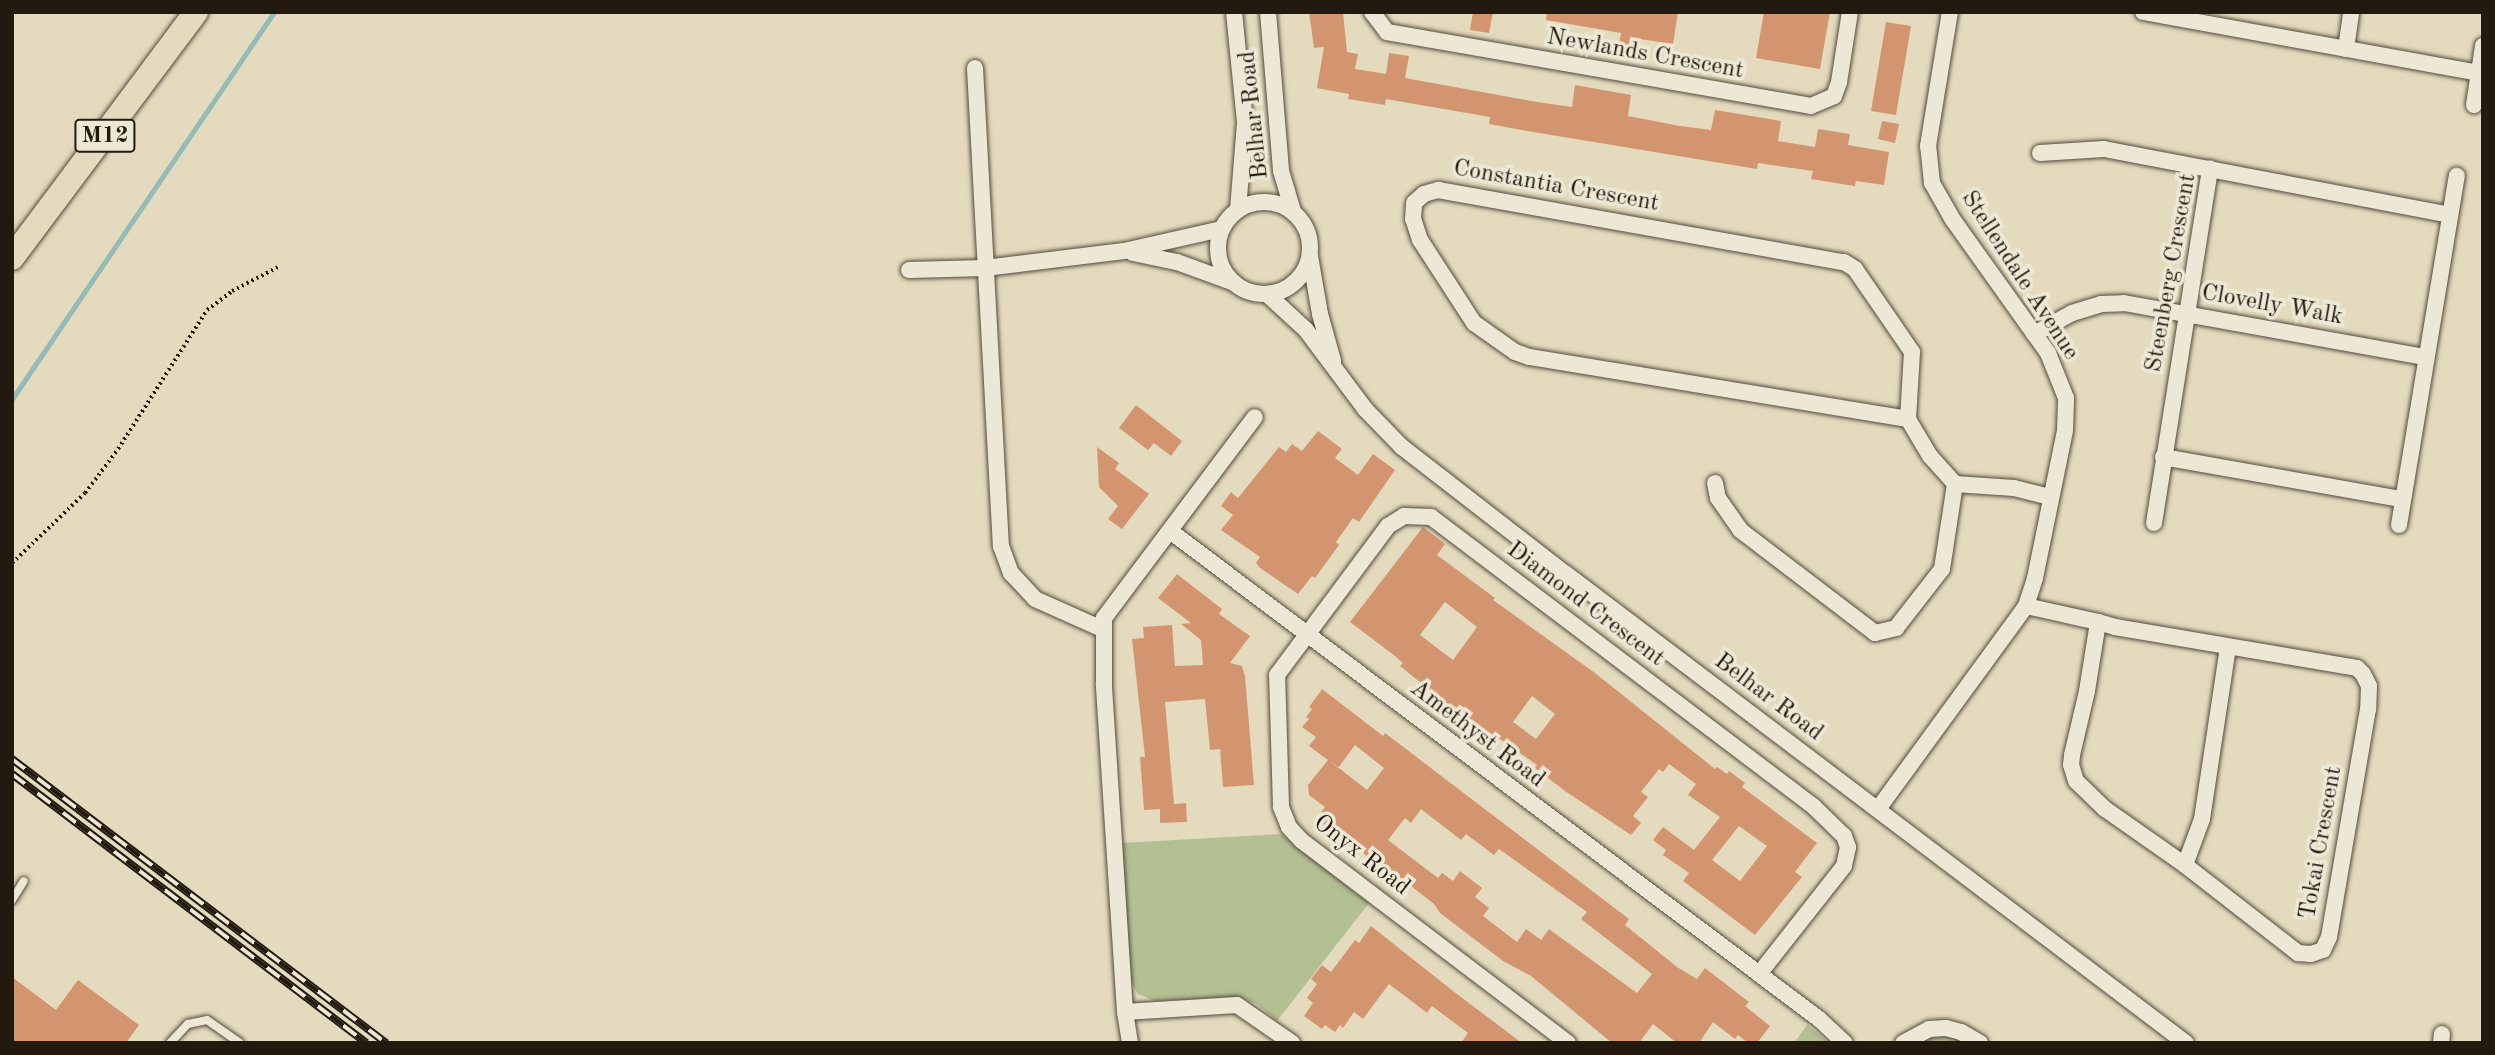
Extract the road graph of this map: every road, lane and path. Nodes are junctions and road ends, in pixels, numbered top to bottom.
1 (196, 12) edge
2 (1234, 12) edge
3 (1268, 12) edge
4 (1372, 12) edge
5 (1850, 12) edge
6 (1950, 12) edge
7 (2143, 12) edge
8 (2351, 12) edge
9 (2483, 46) edge
10 (2346, 49) junction
11 (975, 68) dead end
12 (2478, 73) junction
13 (2474, 105) dead end
14 (2040, 153) dead end
15 (2210, 168) junction
16 (2457, 176) dead end
17 (1238, 210) junction
18 (1293, 211) junction
19 (2449, 215) junction
20 (1223, 229) junction
21 (1124, 251) junction
22 (1310, 256) junction
23 (12, 258) edge
24 (280, 266) dead end
25 (985, 268) junction
26 (909, 270) dead end
27 (1234, 283) junction
28 (1267, 294) junction
29 (2187, 313) junction
30 (2034, 334) junction
31 (2424, 357) junction
32 (1337, 373) junction
33 (1255, 417) dead end
34 (1908, 419) junction
35 (2163, 457) junction
36 (1715, 484) dead end
37 (1955, 484) junction
38 (2050, 497) junction
39 (2401, 499) junction
40 (2154, 523) dead end
41 (2399, 524) dead end
42 (1170, 531) junction
43 (12, 563) edge
44 (2026, 606) junction
45 (2098, 622) junction
46 (1102, 629) junction
47 (1305, 634) junction
48 (2228, 648) junction
49 (1878, 810) junction
50 (2185, 865) junction
51 (24, 881) dead end
52 (12, 900) edge
53 (1759, 974) junction
54 (1125, 1012) junction
55 (170, 1043) edge
56 (240, 1043) edge
57 (1130, 1043) edge
58 (1292, 1043) edge
59 (1568, 1043) edge
60 (1845, 1043) edge
61 (1903, 1043) edge
62 (1980, 1043) edge
63 (2186, 1043) edge

1 - 23 main road, M12
2 - 17 street, Belhar Road
3 - 18 street, Belhar Road
4 - 5 street, Newlands Crescent
6 - 30 street, Stellendale Avenue
7 - 10 street
8 - 10 street
9 - 12 street
10 - 12 street
11 - 25 street
12 - 13 street
14 - 15 street
15 - 19 street, Steenberg Crescent
15 - 29 street, Steenberg Crescent
16 - 19 street
17 - 18 street
17 - 20 street
18 - 22 street
19 - 31 street
20 - 21 street
20 - 27 street
21 - 25 street
21 - 27 street
22 - 28 street
22 - 32 street, Belhar Road
24 - 43 path
25 - 26 street
25 - 46 street
27 - 28 street
28 - 32 street, Belhar Road
29 - 30 street, Clovelly Walk
29 - 31 street, Clovelly Walk
29 - 35 street, Steenberg Crescent
30 - 38 street, Stellendale Avenue
31 - 39 street
32 - 49 street, Belhar Road
33 - 42 street
34 - 34 street, Constantia Crescent
34 - 37 street
35 - 39 street
35 - 40 street, Steenberg Crescent
36 - 37 street
37 - 38 street
38 - 44 street, Stellendale Avenue
39 - 41 street
42 - 46 street
42 - 47 street, Amethyst Road
44 - 45 street, Tokai Crescent
44 - 49 street, Stellendale Avenue
45 - 48 street, Tokai Crescent
45 - 50 street, Tokai Crescent
46 - 54 street
47 - 53 street, Amethyst Road
47 - 53 street, Diamond Crescent
47 - 59 street, Onyx Road
48 - 50 street
48 - 50 street, Tokai Crescent
49 - 63 street, Belhar Road
51 - 52 lane
53 - 60 street, Amethyst Road
54 - 57 street
54 - 58 street
55 - 56 lane
61 - 62 street

